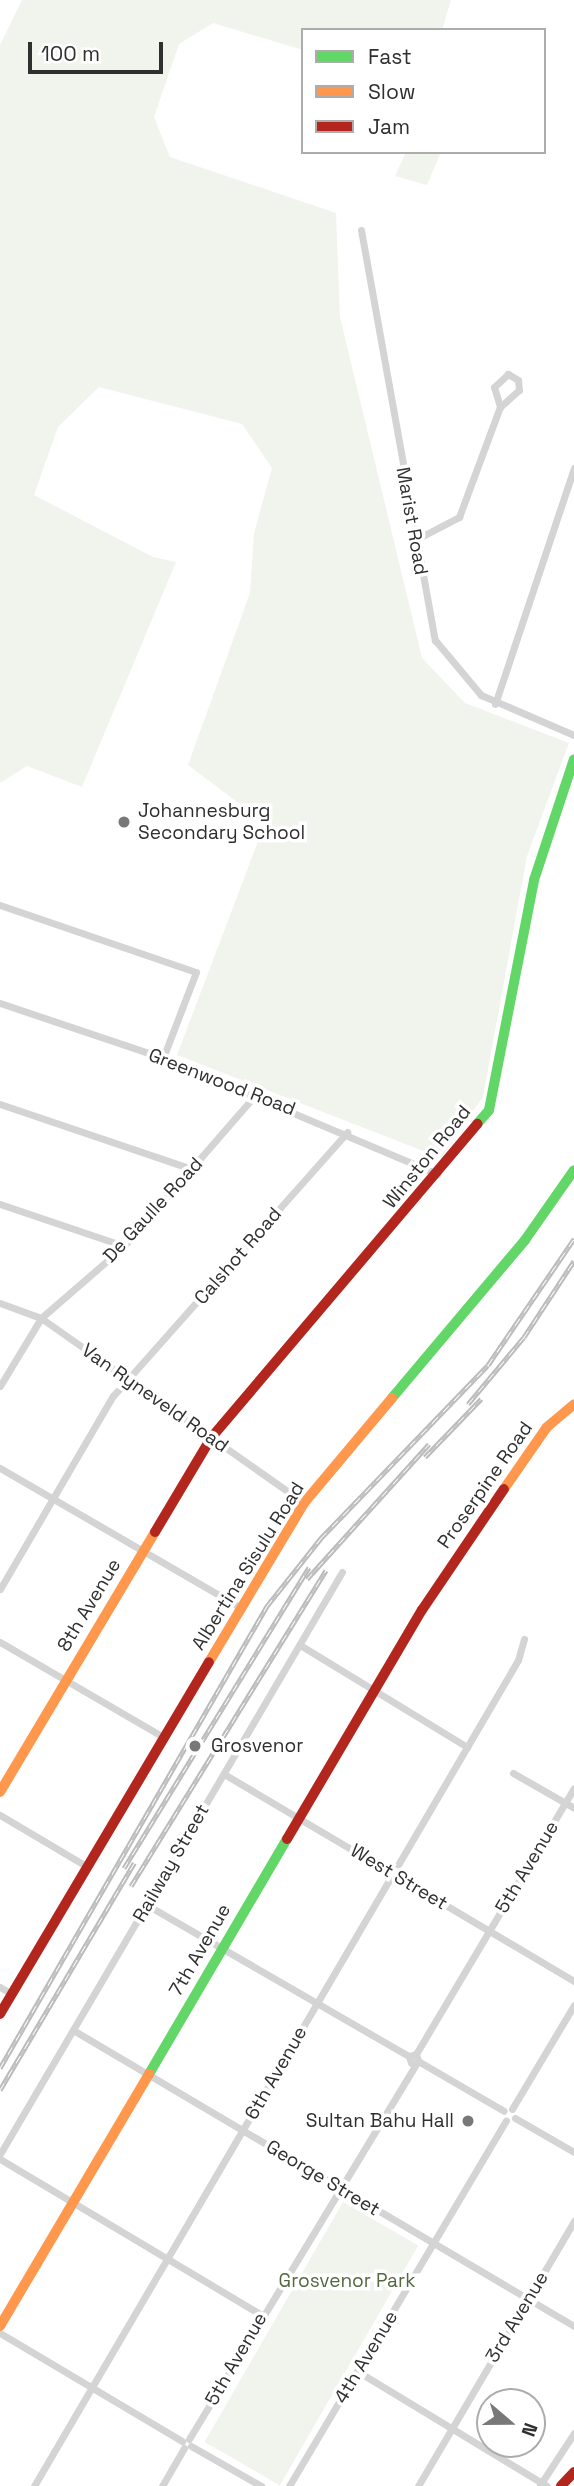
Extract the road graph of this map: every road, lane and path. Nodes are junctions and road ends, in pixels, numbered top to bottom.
1 (361, 230) dead end
2 (500, 407) junction
3 (574, 468) edge
4 (415, 540) junction
5 (495, 704) junction
6 (574, 735) edge
7 (574, 759) edge
8 (0, 905) edge
9 (0, 1003) edge
10 (163, 1058) junction
11 (256, 1094) junction
12 (0, 1104) edge
13 (347, 1132) junction
14 (192, 1169) junction
15 (574, 1170) edge
16 (438, 1174) junction
17 (0, 1204) edge
18 (124, 1246) junction
19 (0, 1303) edge
20 (41, 1318) junction
21 (130, 1380) junction
22 (0, 1386) edge
23 (574, 1404) edge
24 (211, 1438) junction
25 (0, 1468) edge
26 (52, 1499) junction
27 (304, 1503) junction
28 (141, 1552) junction
29 (342, 1572) dead end
30 (0, 1589) edge
31 (433, 1593) joint
32 (240, 1607) junction
33 (524, 1639) dead end
34 (0, 1642) edge
35 (300, 1645) junction
36 (65, 1680) junction
37 (374, 1689) junction
38 (163, 1737) junction
39 (467, 1747) junction
40 (513, 1773) dead end
41 (224, 1774) junction
42 (574, 1788) edge
43 (0, 1791) edge
44 (565, 1803) junction
45 (574, 1808) edge
46 (0, 1815) edge
47 (298, 1818) junction
48 (88, 1867) junction
49 (393, 1874) junction
50 (147, 1905) junction
51 (489, 1931) junction
52 (222, 1948) junction
53 (574, 1981) edge
54 (0, 1987) edge
55 (12, 1994) junction
56 (318, 2001) junction
57 (574, 2005) edge
58 (0, 2014) edge
59 (73, 2030) junction
60 (413, 2058) junction
61 (148, 2074) junction
62 (508, 2110) junction
63 (510, 2119) junction
64 (242, 2130) junction
65 (574, 2151) edge
66 (0, 2154) edge
67 (0, 2160) edge
68 (338, 2187) junction
69 (73, 2203) junction
70 (574, 2221) edge
71 (433, 2243) junction
72 (167, 2259) junction
73 (528, 2299) junction
74 (262, 2315) junction
75 (0, 2326) edge
76 (574, 2326) edge
77 (0, 2333) edge
78 (358, 2371) junction
79 (92, 2387) junction
80 (452, 2427) junction
81 (573, 2439) edge
82 (187, 2444) junction
83 (574, 2472) edge
84 (543, 2485) edge
85 (34, 2486) edge
86 (162, 2486) edge
87 (261, 2486) edge
88 (289, 2486) edge
89 (418, 2486) edge
90 (561, 2486) edge

1 - 4 street, Marist Road
2 - 2 street
2 - 4 street
3 - 5 street
4 - 5 street, Marist Road
5 - 6 street, Marist Road
7 - 16 street, Winston Road
8 - 10 street
9 - 10 street, Greenwood Road
10 - 11 street, Greenwood Road
11 - 13 street, Greenwood Road
11 - 14 street, De Gaulle Road
12 - 14 street
13 - 16 street, Greenwood Road
13 - 21 street, Calshot Road
14 - 18 street, De Gaulle Road
15 - 27 street, Albertina Sisulu Road
16 - 24 street, Winston Road
17 - 18 street
18 - 20 street, De Gaulle Road
19 - 20 street, Van Ryneveld Road
20 - 21 street, Van Ryneveld Road
20 - 22 street, De Gaulle Road
21 - 24 street, Van Ryneveld Road
21 - 26 street, Calshot Road
23 - 31 street, Proserpine Road
24 - 27 street, Van Ryneveld Road
24 - 28 street, 8th Avenue
25 - 26 street
26 - 28 street
26 - 30 street, Calshot Road
27 - 32 street, Albertina Sisulu Road
28 - 32 street
28 - 36 street, 8th Avenue
29 - 35 street, Railway Street
31 - 37 street, 7th Avenue
32 - 38 street, Albertina Sisulu Road
33 - 39 street, 6th Avenue
34 - 36 street
35 - 37 street
35 - 41 street, Railway Street
36 - 38 street
36 - 43 street, 8th Avenue
37 - 39 street
37 - 47 street, 7th Avenue
38 - 48 street, Albertina Sisulu Road
39 - 49 street, 6th Avenue
40 - 44 street
41 - 47 street, West Street
41 - 50 street, Railway Street
42 - 44 street, 5th Avenue
44 - 45 street
44 - 51 street, 5th Avenue
46 - 48 street
47 - 49 street, West Street
47 - 52 street, 7th Avenue
48 - 55 street, Albertina Sisulu Road
49 - 51 street, West Street
49 - 56 street, 6th Avenue
50 - 52 street
50 - 59 street, Railway Street
51 - 53 street, West Street
51 - 60 street, 5th Avenue
52 - 56 street
52 - 61 street, 7th Avenue
54 - 55 street
55 - 58 street, Albertina Sisulu Road
56 - 60 street
56 - 64 street, 6th Avenue
57 - 62 street
59 - 61 street, George Street
59 - 66 street, Railway Street
60 - 62 street
60 - 68 street, 5th Avenue
61 - 64 street, George Street
61 - 69 street, 7th Avenue
62 - 63 street
63 - 65 street
63 - 71 street, 4th Avenue
64 - 68 street, George Street
64 - 72 street, 6th Avenue
67 - 69 street
68 - 71 street, George Street
68 - 74 street, 5th Avenue
69 - 72 street
69 - 75 street, 7th Avenue
70 - 73 street, 3rd Avenue
71 - 73 street, George Street
71 - 78 street, 4th Avenue
72 - 74 street
72 - 79 street, 6th Avenue
73 - 76 street, George Street
73 - 80 street, 3rd Avenue
74 - 82 street, 5th Avenue
77 - 79 street
78 - 80 street
78 - 88 street, 4th Avenue
79 - 82 street
79 - 85 street, 6th Avenue
80 - 84 street
80 - 89 street, 3rd Avenue
81 - 84 street
82 - 86 street, 5th Avenue
82 - 87 street
83 - 90 street

